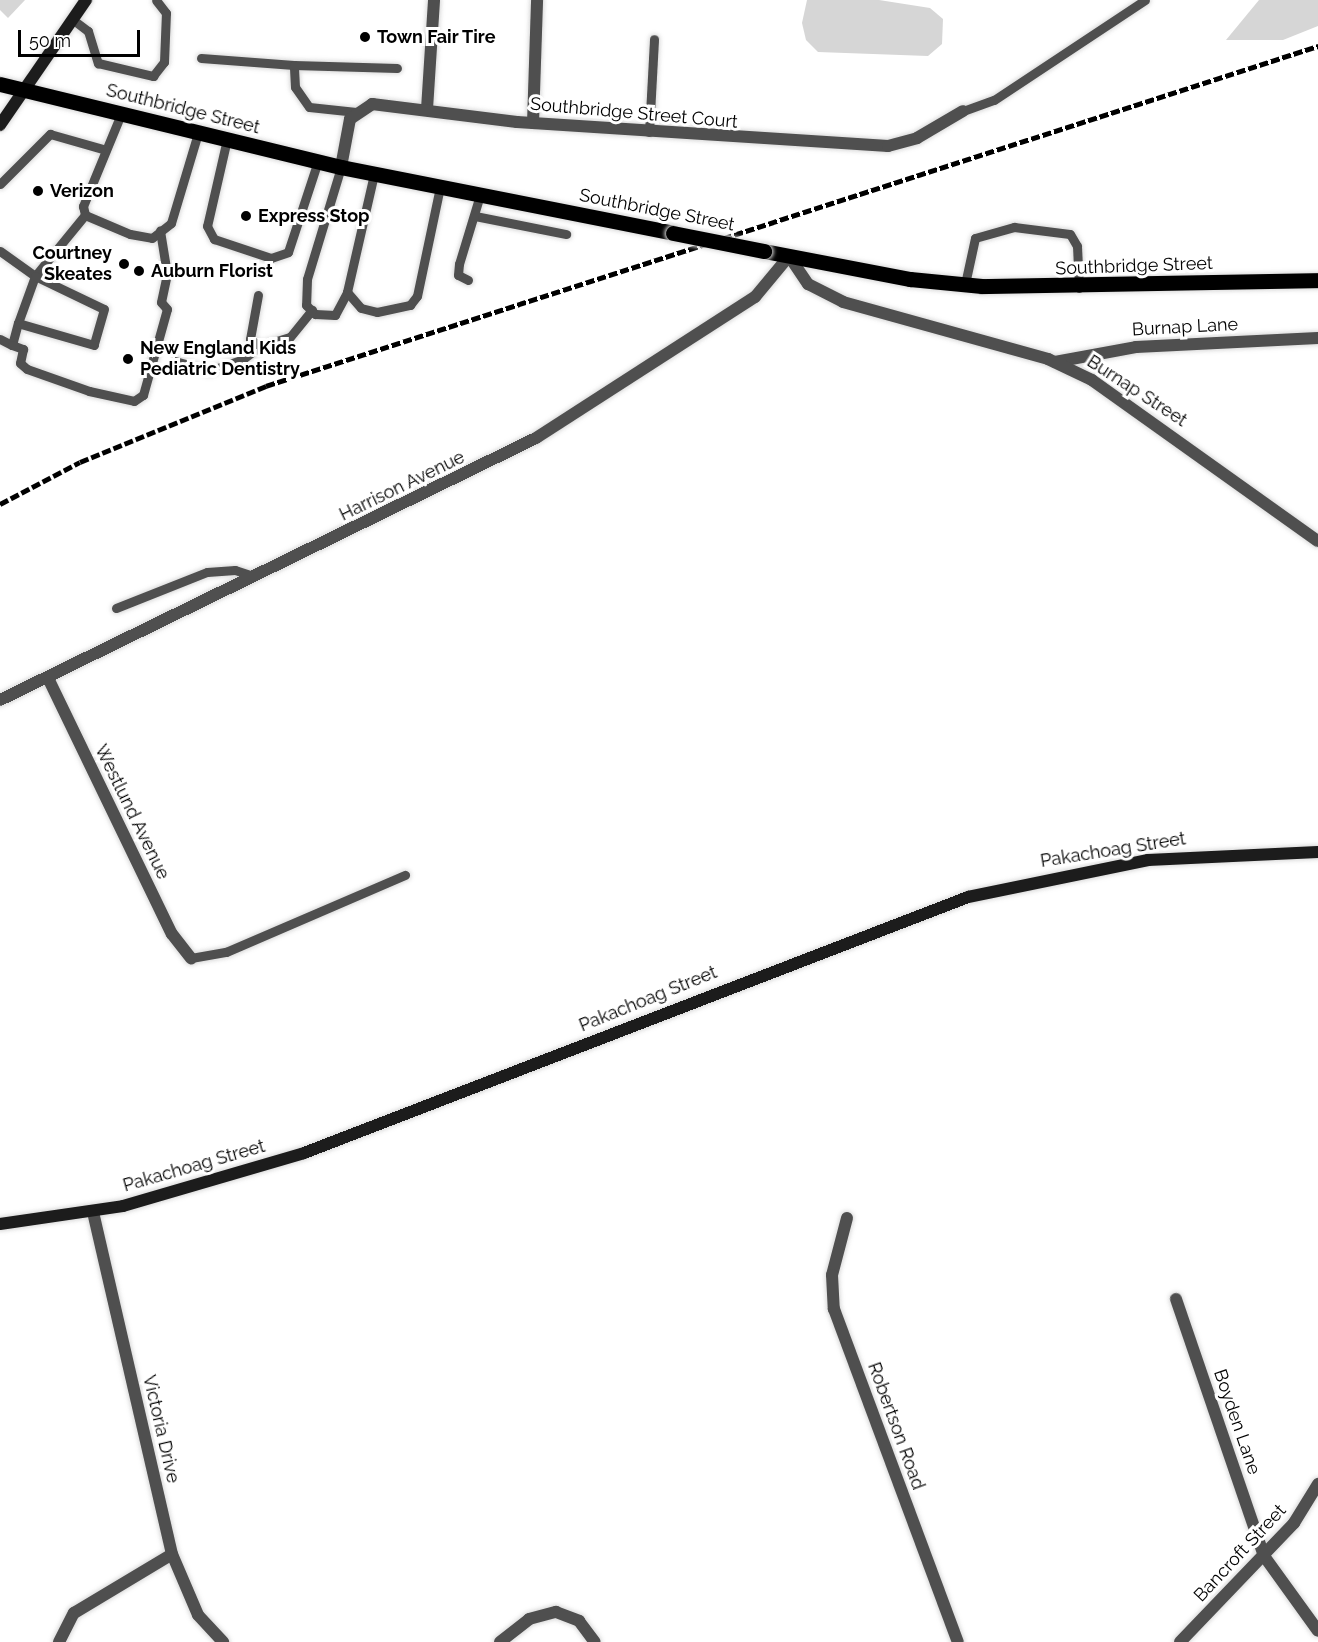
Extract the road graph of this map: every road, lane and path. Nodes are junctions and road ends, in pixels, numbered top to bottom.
1 (86, 0) edge
2 (156, 0) edge
3 (434, 0) edge
4 (537, 0) edge
5 (1145, 0) edge
6 (72, 19) junction
7 (654, 39) dead end
8 (201, 58) dead end
9 (294, 65) junction
10 (397, 68) dead end
11 (0, 84) edge
12 (23, 89) junction
13 (427, 109) junction
14 (963, 111) joint
15 (356, 112) junction
16 (121, 114) junction
17 (533, 123) junction
18 (0, 125) edge
19 (649, 132) junction
20 (198, 133) junction
21 (227, 140) junction
22 (106, 150) junction
23 (318, 161) junction
24 (341, 167) junction
25 (374, 174) junction
26 (0, 184) edge
27 (440, 187) junction
28 (480, 195) junction
29 (85, 215) junction
30 (475, 216) junction
31 (160, 231) junction
32 (566, 234) dead end
33 (0, 251) edge
34 (789, 256) junction
35 (35, 276) junction
36 (468, 280) dead end
37 (1318, 280) edge
38 (965, 284) junction
39 (1078, 288) junction
40 (347, 292) junction
41 (258, 295) dead end
42 (312, 310) junction
43 (18, 323) junction
44 (1318, 338) edge
45 (0, 339) edge
46 (12, 345) junction
47 (260, 346) junction
48 (175, 362) dead end
49 (1055, 362) junction
50 (1318, 541) edge
51 (254, 576) junction
52 (116, 608) dead end
53 (48, 678) junction
54 (0, 700) edge
55 (1318, 852) edge
56 (405, 875) dead end
57 (191, 958) joint
58 (93, 1212) junction
59 (847, 1218) dead end
60 (0, 1224) edge
61 (1176, 1299) dead end
62 (1318, 1484) edge
63 (172, 1554) junction
64 (1264, 1556) junction
65 (1318, 1631) edge
66 (58, 1642) edge
67 (223, 1642) edge
68 (500, 1642) edge
69 (595, 1642) edge
70 (958, 1642) edge
71 (1180, 1642) edge

1 - 6 street
2 - 6 lane
3 - 13 street
4 - 17 street
5 - 14 lane
6 - 12 street
7 - 19 lane
8 - 9 lane
9 - 10 lane
9 - 15 lane
11 - 12 main road, Southbridge Street
12 - 16 main road, Southbridge Street
12 - 18 street
13 - 15 street, Southbridge Street Court
13 - 17 street, Southbridge Street Court
14 - 19 street, Southbridge Street Court
15 - 24 street
16 - 20 main road, Southbridge Street
16 - 22 lane
17 - 19 street, Southbridge Street Court
20 - 21 main road, Southbridge Street
20 - 31 lane
21 - 23 main road, Southbridge Street
21 - 23 lane
22 - 26 lane
22 - 29 lane
23 - 24 main road, Southbridge Street
24 - 25 main road, Southbridge Street
24 - 42 lane
25 - 27 main road, Southbridge Street
25 - 40 lane
27 - 28 main road, Southbridge Street
27 - 40 lane
28 - 30 lane
28 - 34 main road, Southbridge Street, bridge
29 - 31 lane
29 - 35 lane
30 - 32 lane
30 - 36 lane
31 - 46 lane
33 - 35 lane
34 - 38 main road, Southbridge Street
34 - 49 street, Burnap Street
34 - 51 street, Harrison Avenue
35 - 43 lane
35 - 43 lane
37 - 39 main road, Southbridge Street
38 - 39 main road, Southbridge Street
38 - 39 lane
40 - 42 lane
41 - 47 lane
42 - 47 lane
43 - 46 lane
44 - 49 street, Burnap Lane
45 - 46 lane
47 - 48 lane
49 - 50 street, Burnap Street
51 - 52 lane
51 - 53 street, Harrison Avenue
53 - 54 street, Harrison Avenue
53 - 57 street, Westlund Avenue
55 - 58 street, Pakachoag Street
56 - 57 lane
58 - 60 street, Pakachoag Street
58 - 63 street, Victoria Drive
59 - 70 street, Robertson Road
61 - 64 street, Boyden Lane
62 - 64 street, Bancroft Street
63 - 66 street
63 - 67 street, Victoria Drive
64 - 65 street, Boyden Lane
64 - 71 street, Bancroft Street
68 - 69 street

